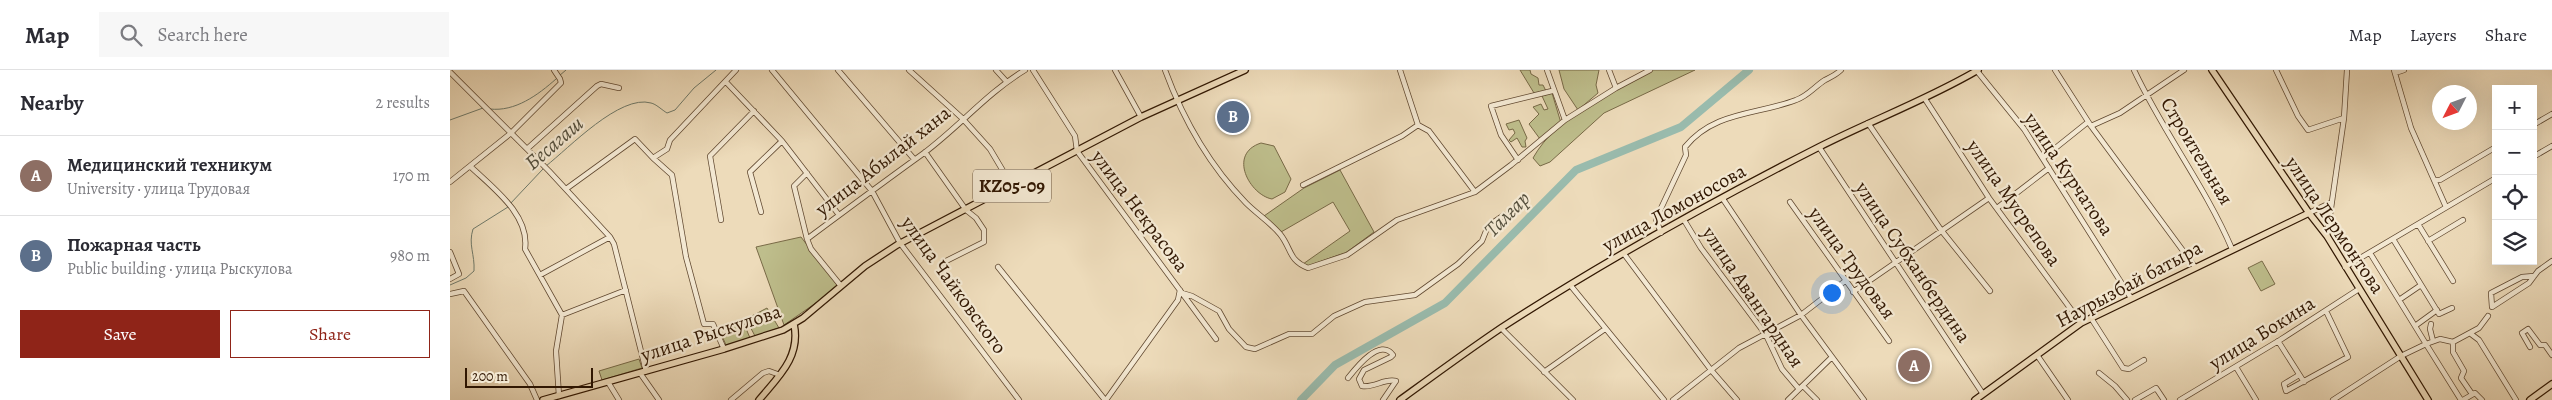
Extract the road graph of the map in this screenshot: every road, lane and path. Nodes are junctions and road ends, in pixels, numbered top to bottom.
1 (555, 70) edge
2 (736, 70) edge
3 (772, 70) edge
4 (838, 70) edge
5 (910, 70) edge
6 (996, 70) edge
7 (1025, 70) edge
8 (1033, 70) edge
9 (1115, 70) edge
10 (1164, 70) edge
11 (1245, 70) edge
12 (1400, 70) edge
13 (1546, 70) edge
14 (1609, 70) edge
15 (1650, 70) edge
16 (1841, 70) edge
17 (1978, 70) edge
18 (2055, 70) edge
19 (2134, 70) edge
20 (2184, 70) edge
21 (2212, 70) edge
22 (2276, 70) edge
23 (2348, 70) edge
24 (2404, 70) edge
25 (450, 72) edge
26 (2394, 72) edge
27 (726, 82) junction
28 (1006, 82) junction
29 (619, 88) dead end
30 (1616, 88) junction
31 (1552, 91) junction
32 (2147, 96) junction
33 (1925, 99) junction
34 (1176, 100) junction
35 (754, 111) junction
36 (2552, 114) edge
37 (1141, 117) junction
38 (962, 118) junction
39 (2344, 118) junction
40 (1565, 120) junction
41 (1868, 123) junction
42 (2537, 123) edge
43 (2090, 124) junction
44 (1418, 125) junction
45 (511, 133) junction
46 (782, 141) junction
47 (2552, 146) edge
48 (1819, 147) junction
49 (527, 149) junction
50 (2492, 149) edge
51 (1077, 151) junction
52 (925, 152) junction
53 (2537, 155) edge
54 (653, 158) junction
55 (2043, 158) junction
56 (914, 159) junction
57 (1518, 160) junction
58 (472, 167) junction
59 (2049, 168) junction
60 (808, 173) junction
61 (2434, 180) junction
62 (2492, 180) edge
63 (450, 182) edge
64 (1303, 185) dead end
65 (1012, 186) junction
66 (566, 190) junction
67 (872, 191) junction
68 (1475, 192) junction
69 (1724, 198) junction
70 (1989, 198) junction
71 (1790, 202) dead end
72 (2330, 202) junction
73 (2446, 207) junction
74 (1997, 208) junction
75 (966, 210) junction
76 (761, 212) dead end
77 (2309, 213) junction
78 (839, 215) junction
79 (1504, 215) dead end
80 (721, 220) dead end
81 (1684, 220) junction
82 (2463, 220) dead end
83 (2418, 224) junction
84 (1941, 230) junction
85 (1661, 234) junction
86 (2327, 236) junction
87 (610, 237) junction
88 (807, 239) junction
89 (2393, 239) junction
90 (2428, 241) junction
91 (900, 243) junction
92 (2232, 249) junction
93 (450, 252) edge
94 (2370, 253) junction
95 (1624, 254) junction
96 (2552, 262) edge
97 (942, 263) dead end
98 (1895, 263) junction
99 (998, 267) dead end
100 (2195, 267) junction
101 (2345, 267) junction
102 (540, 275) junction
103 (2534, 276) junction
104 (450, 279) edge
105 (1845, 280) junction
106 (2453, 281) dead end
107 (2421, 285) junction
108 (841, 286) junction
109 (1571, 286) junction
110 (2359, 289) junction
111 (626, 290) junction
112 (1181, 291) junction
113 (1990, 291) dead end
114 (1853, 292) junction
115 (450, 294) edge
116 (2131, 298) junction
117 (2399, 300) junction
118 (2452, 308) dead end
119 (2326, 310) junction
120 (2437, 310) junction
121 (562, 315) junction
122 (1801, 315) junction
123 (2488, 316) dead end
124 (2091, 318) junction
125 (2081, 323) junction
126 (794, 324) junction
127 (2431, 324) dead end
128 (2415, 326) junction
129 (1501, 328) junction
130 (1605, 329) junction
131 (2471, 334) junction
132 (1766, 336) junction
133 (1216, 339) dead end
134 (1889, 341) dead end
135 (2278, 341) junction
136 (2433, 341) junction
137 (2453, 342) junction
138 (2426, 344) junction
139 (2530, 347) dead end
140 (724, 349) junction
141 (2037, 355) junction
142 (2552, 355) edge
143 (2401, 356) junction
144 (1832, 357) junction
145 (2144, 360) dead end
146 (2236, 367) junction
147 (1710, 370) junction
148 (643, 372) junction
149 (1544, 372) junction
150 (2099, 373) dead end
151 (780, 375) junction
152 (2299, 375) junction
153 (1348, 378) dead end
154 (608, 382) junction
155 (2304, 382) junction
156 (2552, 384) edge
157 (1801, 387) junction
158 (1983, 394) junction
159 (2472, 394) junction
160 (559, 396) junction
161 (2342, 398) edge
162 (537, 400) edge
163 (543, 400) edge
164 (619, 400) edge
165 (659, 400) edge
166 (731, 400) edge
167 (759, 400) edge
168 (1019, 400) edge
169 (1105, 400) edge
170 (1383, 400) edge
171 (1400, 400) edge
172 (1573, 400) edge
173 (1664, 400) edge
174 (1674, 400) edge
175 (1737, 400) edge
176 (1788, 400) edge
177 (1817, 400) edge
178 (1864, 400) edge
179 (1975, 400) edge
180 (2068, 400) edge
181 (2127, 400) edge
182 (2135, 400) edge
183 (2164, 400) edge
184 (2180, 400) edge
185 (2256, 400) edge
186 (2333, 400) edge
187 (2428, 400) edge
188 (2462, 400) edge
189 (2482, 400) edge
190 (2516, 400) edge
191 (2530, 400) edge

1 - 45 street
2 - 27 street
3 - 67 street, улица Чайковского
4 - 56 street
5 - 38 street
6 - 28 street
7 - 28 street, улица Абылай хана
8 - 51 street, улица Некрасова
9 - 37 street
10 - 34 street
11 - 34 main road, улица Рыскулова / KZ05-09
12 - 44 street
13 - 31 street
14 - 30 street
15 - 30 street
16 - 85 street
17 - 33 main road, улица Ломоносова
17 - 55 street, улица Курчатова
18 - 43 street
19 - 32 street, Строительная
20 - 32 street
21 - 77 main road, улица Лермонтова
22 - 39 street
23 - 39 street
24 - 26 street
25 - 45 street
26 - 61 street
27 - 35 street
27 - 54 street
28 - 38 street, улица Абылай хана
29 - 49 street
30 - 40 street
31 - 40 street
31 - 57 street
32 - 43 street
32 - 92 street, Строительная
33 - 41 main road, улица Ломоносова
33 - 70 street, улица Мусрепова
34 - 37 main road, улица Рыскулова / KZ05-09
34 - 68 street
35 - 46 street
35 - 80 street
36 - 42 street
37 - 51 main road, улица Рыскулова / KZ05-09
38 - 52 street, улица Абылай хана
38 - 65 street
39 - 72 street
40 - 57 street
41 - 48 main road, улица Ломоносова
41 - 84 street
43 - 55 street
43 - 100 street
44 - 64 street
44 - 68 street
45 - 49 street
45 - 58 street
46 - 60 street
46 - 76 street
47 - 53 street
48 - 69 main road, улица Ломоносова
48 - 98 street, улица Субханбердина
49 - 66 street
50 - 61 street
51 - 65 main road, улица Рыскулова / KZ05-09
51 - 112 street, улица Некрасова
52 - 56 street, улица Абылай хана
52 - 75 street
54 - 66 street
54 - 140 street
55 - 59 street, улица Курчатова
56 - 67 street, улица Абылай хана
57 - 68 street
58 - 63 street
58 - 102 street
59 - 74 street
59 - 116 street, улица Курчатова
60 - 78 street
60 - 88 street
61 - 73 street
62 - 73 street
65 - 75 main road, улица Рыскулова / KZ05-09
66 - 87 street
67 - 78 street, улица Абылай хана
67 - 91 street, улица Чайковского
69 - 81 main road, улица Ломоносова
69 - 122 street
70 - 74 street, улица Мусрепова
70 - 84 street
71 - 105 street, улица Трудовая
72 - 77 street
72 - 86 street
73 - 83 street
74 - 125 street, улица Мусрепова
75 - 91 main road, улица Рыскулова / KZ05-09
75 - 97 street
77 - 86 main road, улица Лермонтова
77 - 92 main road, Наурызбай батыра
78 - 88 street, улица Абылай хана
79 - 112 street
81 - 85 main road, улица Ломоносова
81 - 132 street, улица Авангардная
82 - 90 street
83 - 89 street
83 - 90 street
84 - 98 street
84 - 113 street
85 - 95 main road, улица Ломоносова
86 - 101 main road, улица Лермонтова
87 - 102 street
87 - 111 street
88 - 108 street
89 - 94 street
89 - 107 street
90 - 106 street
91 - 108 main road, улица Рыскулова / KZ05-09
91 - 168 street, улица Чайковского
92 - 100 main road, Наурызбай батыра
93 - 104 street
94 - 101 street
94 - 117 street
95 - 109 main road, улица Ломоносова
95 - 147 street
96 - 103 street
98 - 114 street
98 - 158 street, улица Субханбердина
99 - 169 street
100 - 116 main road, Наурызбай батыра
101 - 110 main road, улица Лермонтова
102 - 121 street
103 - 103 street
105 - 114 street, улица Трудовая
105 - 122 street
107 - 117 street
107 - 120 street
108 - 126 main road, улица Рыскулова / KZ05-09
109 - 129 main road, улица Ломоносова
109 - 130 street
110 - 119 street, улица Бокина
110 - 143 main road, улица Лермонтова
111 - 121 street
111 - 148 street
112 - 133 street, улица Некрасова
112 - 169 street
114 - 134 street, улица Трудовая
115 - 162 street
116 - 124 main road, Наурызбай батыра
117 - 128 street
118 - 120 street
119 - 135 street, улица Бокина
119 - 155 street
120 - 128 street
121 - 160 street
122 - 132 street
122 - 144 street
123 - 131 street
124 - 125 main road, Наурызбай батыра
124 - 145 street
125 - 141 main road, Наурызбай батыра
126 - 140 main road, улица Рыскулова / KZ05-09
126 - 151 main road
127 - 136 street
128 - 138 street
129 - 149 street
129 - 171 main road, улица Ломоносова
130 - 149 street
130 - 173 street
131 - 137 street
131 - 190 street
132 - 147 street
132 - 157 street, улица Авангардная
135 - 146 street, улица Бокина
135 - 152 street
136 - 137 street
136 - 138 street
137 - 159 street
138 - 143 street
138 - 188 street
139 - 142 street
140 - 148 main road, улица Рыскулова / KZ05-09
141 - 158 main road, Наурызбай батыра
141 - 180 street
143 - 161 street
143 - 187 main road, улица Лермонтова
144 - 157 street
144 - 178 street
146 - 184 street, улица Бокина
146 - 185 street
147 - 174 street
147 - 175 street
148 - 154 main road, улица Рыскулова / KZ05-09
148 - 165 street
149 - 172 street
150 - 181 street
151 - 166 street
151 - 167 main road
152 - 155 street
152 - 155 street
153 - 170 street
154 - 160 main road, улица Рыскулова / KZ05-09
154 - 164 street
156 - 191 main road
157 - 176 street
157 - 177 street, улица Авангардная
158 - 179 main road, Наурызбай батыра
159 - 188 street
159 - 189 street
160 - 163 main road, улица Рыскулова / KZ05-09
161 - 186 street
182 - 183 street

